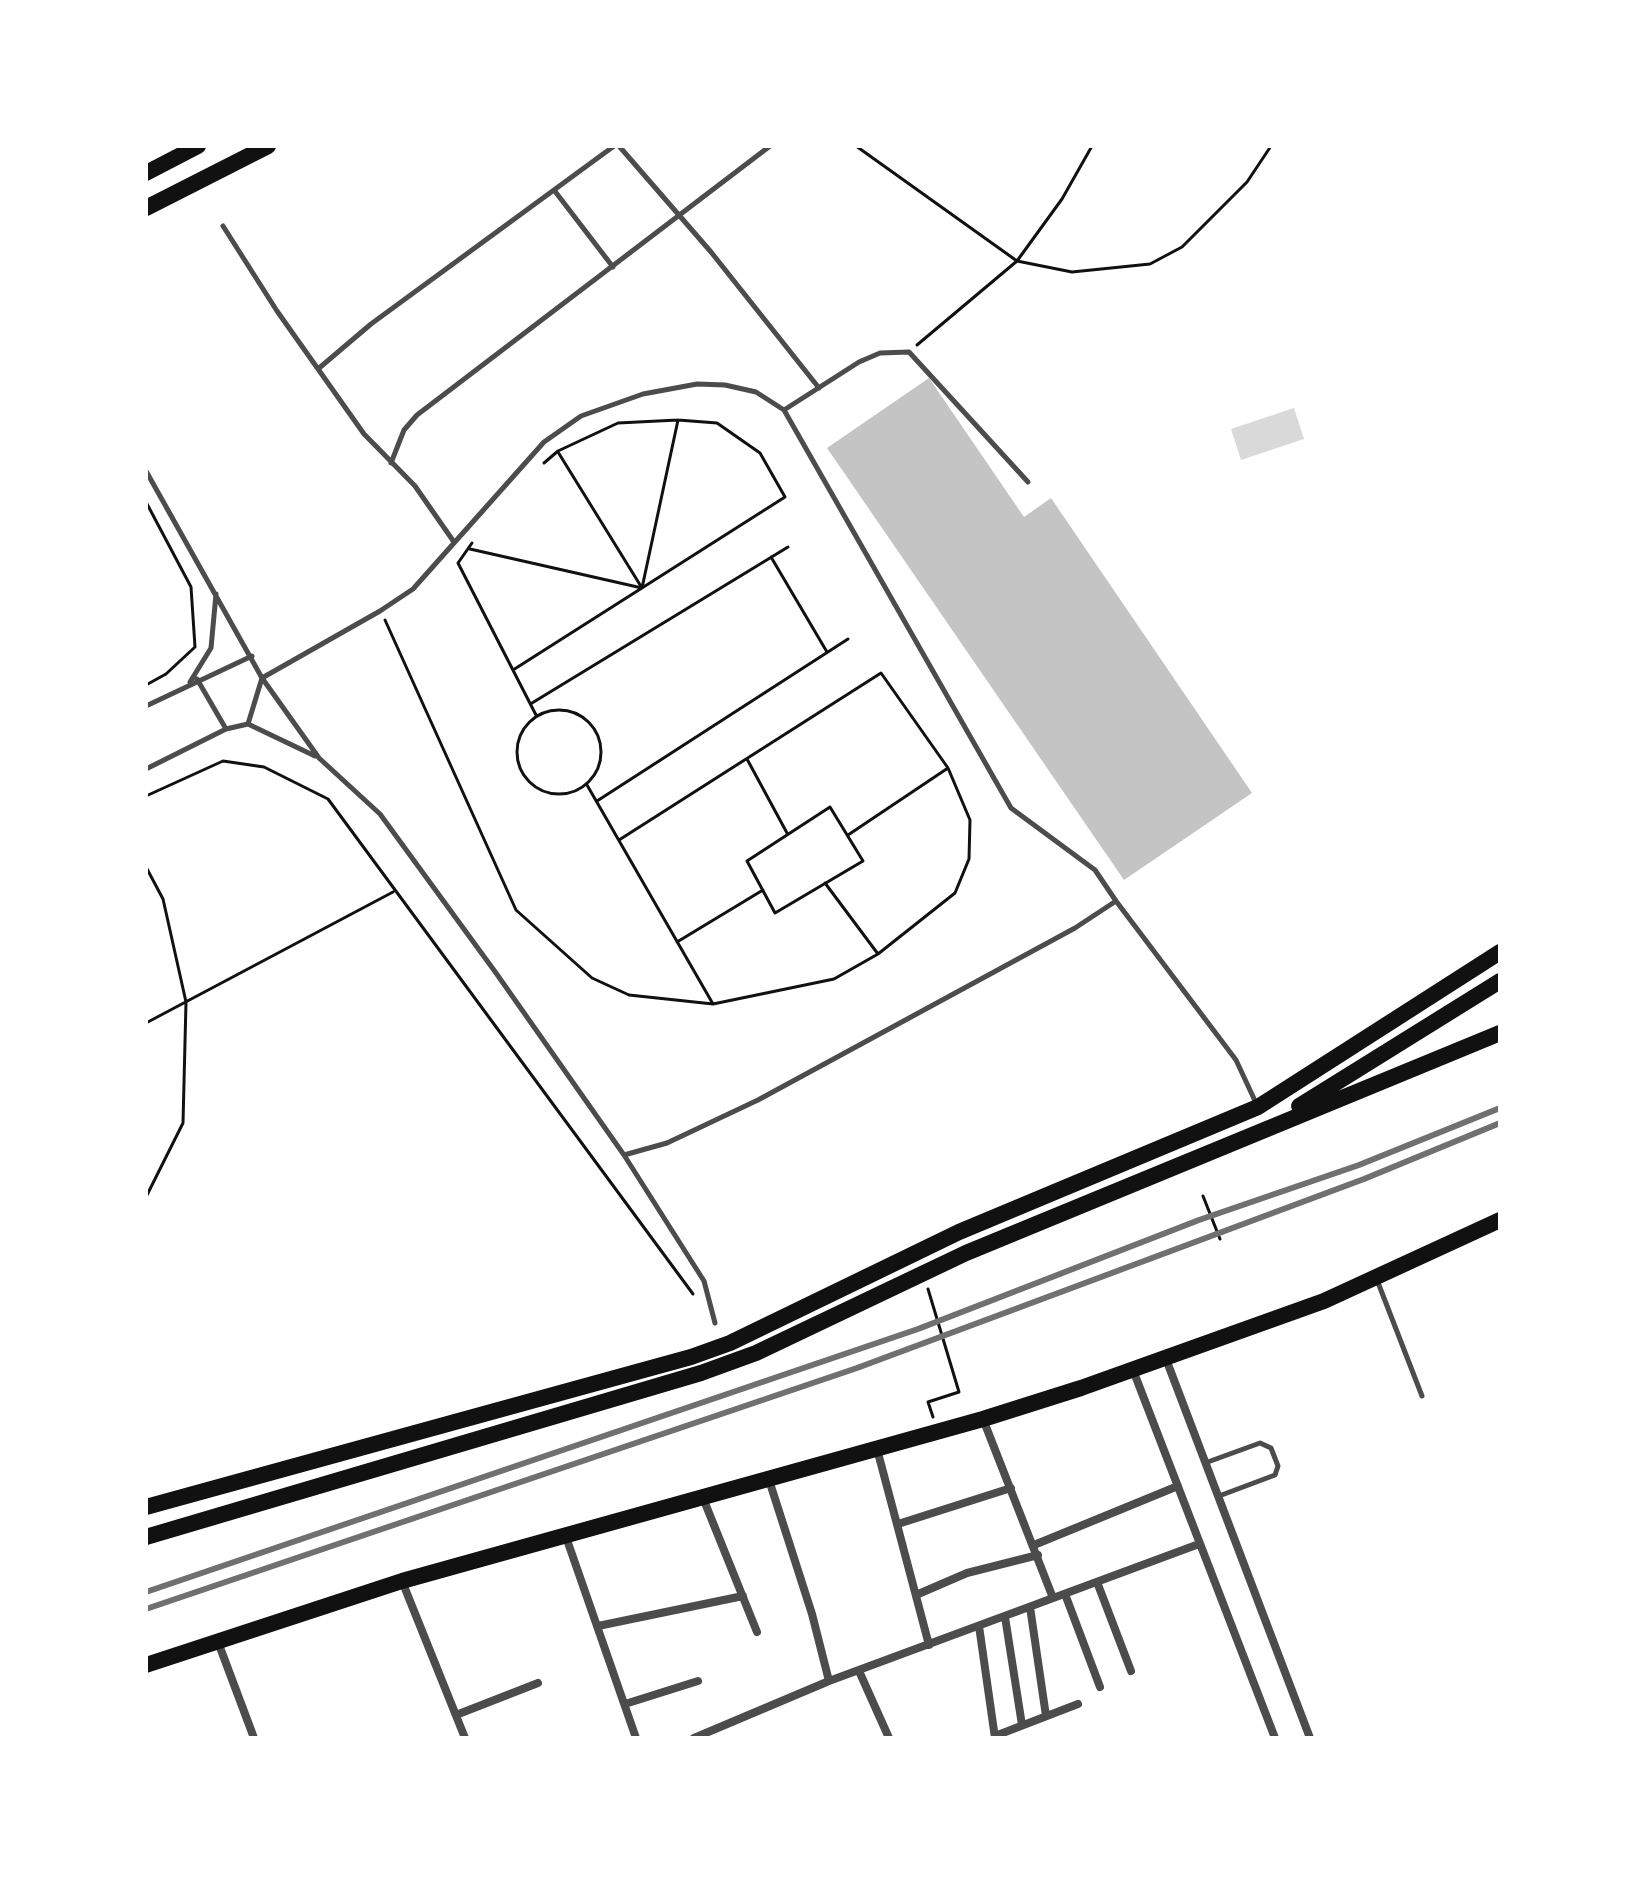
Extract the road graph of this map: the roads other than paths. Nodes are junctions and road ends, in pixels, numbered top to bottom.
1 (198, 146) edge
2 (268, 146) edge
3 (617, 146) edge
4 (770, 146) edge
5 (146, 173) edge
6 (554, 190) junction
7 (146, 208) edge
8 (680, 216) junction
9 (223, 226) dead end
10 (613, 267) junction
11 (318, 369) junction
12 (819, 388) junction
13 (784, 410) junction
14 (391, 463) junction
15 (146, 471) edge
16 (1028, 482) dead end
17 (454, 542) junction
18 (216, 593) junction
19 (252, 656) junction
20 (262, 678) junction
21 (197, 679) junction
22 (190, 683) junction
23 (146, 706) edge
24 (248, 724) junction
25 (226, 729) junction
26 (319, 758) junction
27 (146, 769) edge
28 (1116, 901) junction
29 (1500, 952) edge
30 (1500, 981) edge
31 (1500, 1033) edge
32 (1258, 1107) junction
33 (1267, 1126) junction
34 (624, 1155) junction
35 (1500, 1220) edge
36 (1377, 1279) junction
37 (715, 1323) dead end
38 (1166, 1359) junction
39 (1133, 1370) junction
40 (1422, 1396) dead end
41 (983, 1419) junction
42 (877, 1449) junction
43 (1205, 1463) junction
44 (769, 1480) junction
45 (1178, 1486) junction
46 (1011, 1488) junction
47 (1218, 1497) junction
48 (703, 1498) junction
49 (146, 1507) edge
50 (898, 1524) junction
51 (146, 1537) edge
52 (566, 1537) junction
53 (1199, 1544) junction
54 (1034, 1545) junction
55 (1038, 1555) junction
56 (402, 1581) junction
57 (1097, 1582) junction
58 (1065, 1594) junction
59 (916, 1595) junction
60 (743, 1596) junction
61 (1053, 1598) junction
62 (1030, 1607) junction
63 (1005, 1617) junction
64 (598, 1626) junction
65 (979, 1626) junction
66 (757, 1632) dead end
67 (217, 1641) junction
68 (929, 1645) junction
69 (146, 1665) edge
70 (859, 1671) junction
71 (1131, 1671) dead end
72 (698, 1681) dead end
73 (829, 1681) junction
74 (538, 1683) dead end
75 (1100, 1687) dead end
76 (625, 1704) junction
77 (1078, 1704) dead end
78 (456, 1715) junction
79 (1046, 1716) junction
80 (1022, 1725) junction
81 (995, 1737) edge
82 (254, 1738) edge
83 (465, 1738) edge
84 (636, 1738) edge
85 (694, 1738) edge
86 (889, 1738) edge
87 (1275, 1738) edge
88 (1310, 1738) edge

1 - 5 main road
2 - 7 main road
3 - 6 lane
3 - 8 lane
4 - 8 lane
6 - 10 lane
6 - 11 lane
8 - 10 lane
8 - 12 lane
9 - 11 lane
10 - 14 lane
11 - 14 lane
12 - 13 lane
12 - 16 lane
13 - 17 lane
13 - 28 lane
14 - 17 lane
15 - 18 lane
17 - 20 lane
18 - 19 lane
18 - 22 lane
19 - 20 lane
19 - 21 lane
20 - 24 lane
20 - 26 lane
21 - 22 lane
21 - 25 lane
22 - 23 lane
24 - 25 lane
24 - 26 lane
25 - 27 lane
26 - 34 lane
28 - 32 lane
28 - 34 lane
29 - 32 main road
30 - 33 main road
31 - 33 main road
32 - 49 main road
33 - 51 main road
34 - 37 lane
35 - 36 main road
36 - 38 main road
36 - 40 lane
38 - 39 main road
38 - 43 street
39 - 41 main road
39 - 45 street
41 - 42 main road
41 - 46 street
42 - 44 main road
42 - 50 street
43 - 47 street
43 - 47 lane
44 - 48 main road
44 - 73 street
45 - 53 street
45 - 54 street
46 - 50 street
46 - 54 street
47 - 88 street
48 - 52 main road
48 - 60 street
50 - 59 street
52 - 56 main road
52 - 64 street
53 - 57 street
53 - 87 street
54 - 55 street
55 - 59 street
55 - 61 street
56 - 67 main road
56 - 78 street
57 - 58 street
57 - 71 street
58 - 61 street
58 - 75 street
59 - 68 street
60 - 64 street
60 - 66 street
61 - 62 street
62 - 63 street
62 - 79 street
63 - 65 street
63 - 80 street
64 - 76 street
65 - 68 street
65 - 81 street
67 - 69 main road
67 - 82 street
68 - 70 street
70 - 73 street
70 - 86 street
72 - 76 street
73 - 85 street
74 - 78 street
76 - 84 street
77 - 79 street
78 - 83 street
79 - 80 street
80 - 81 street

